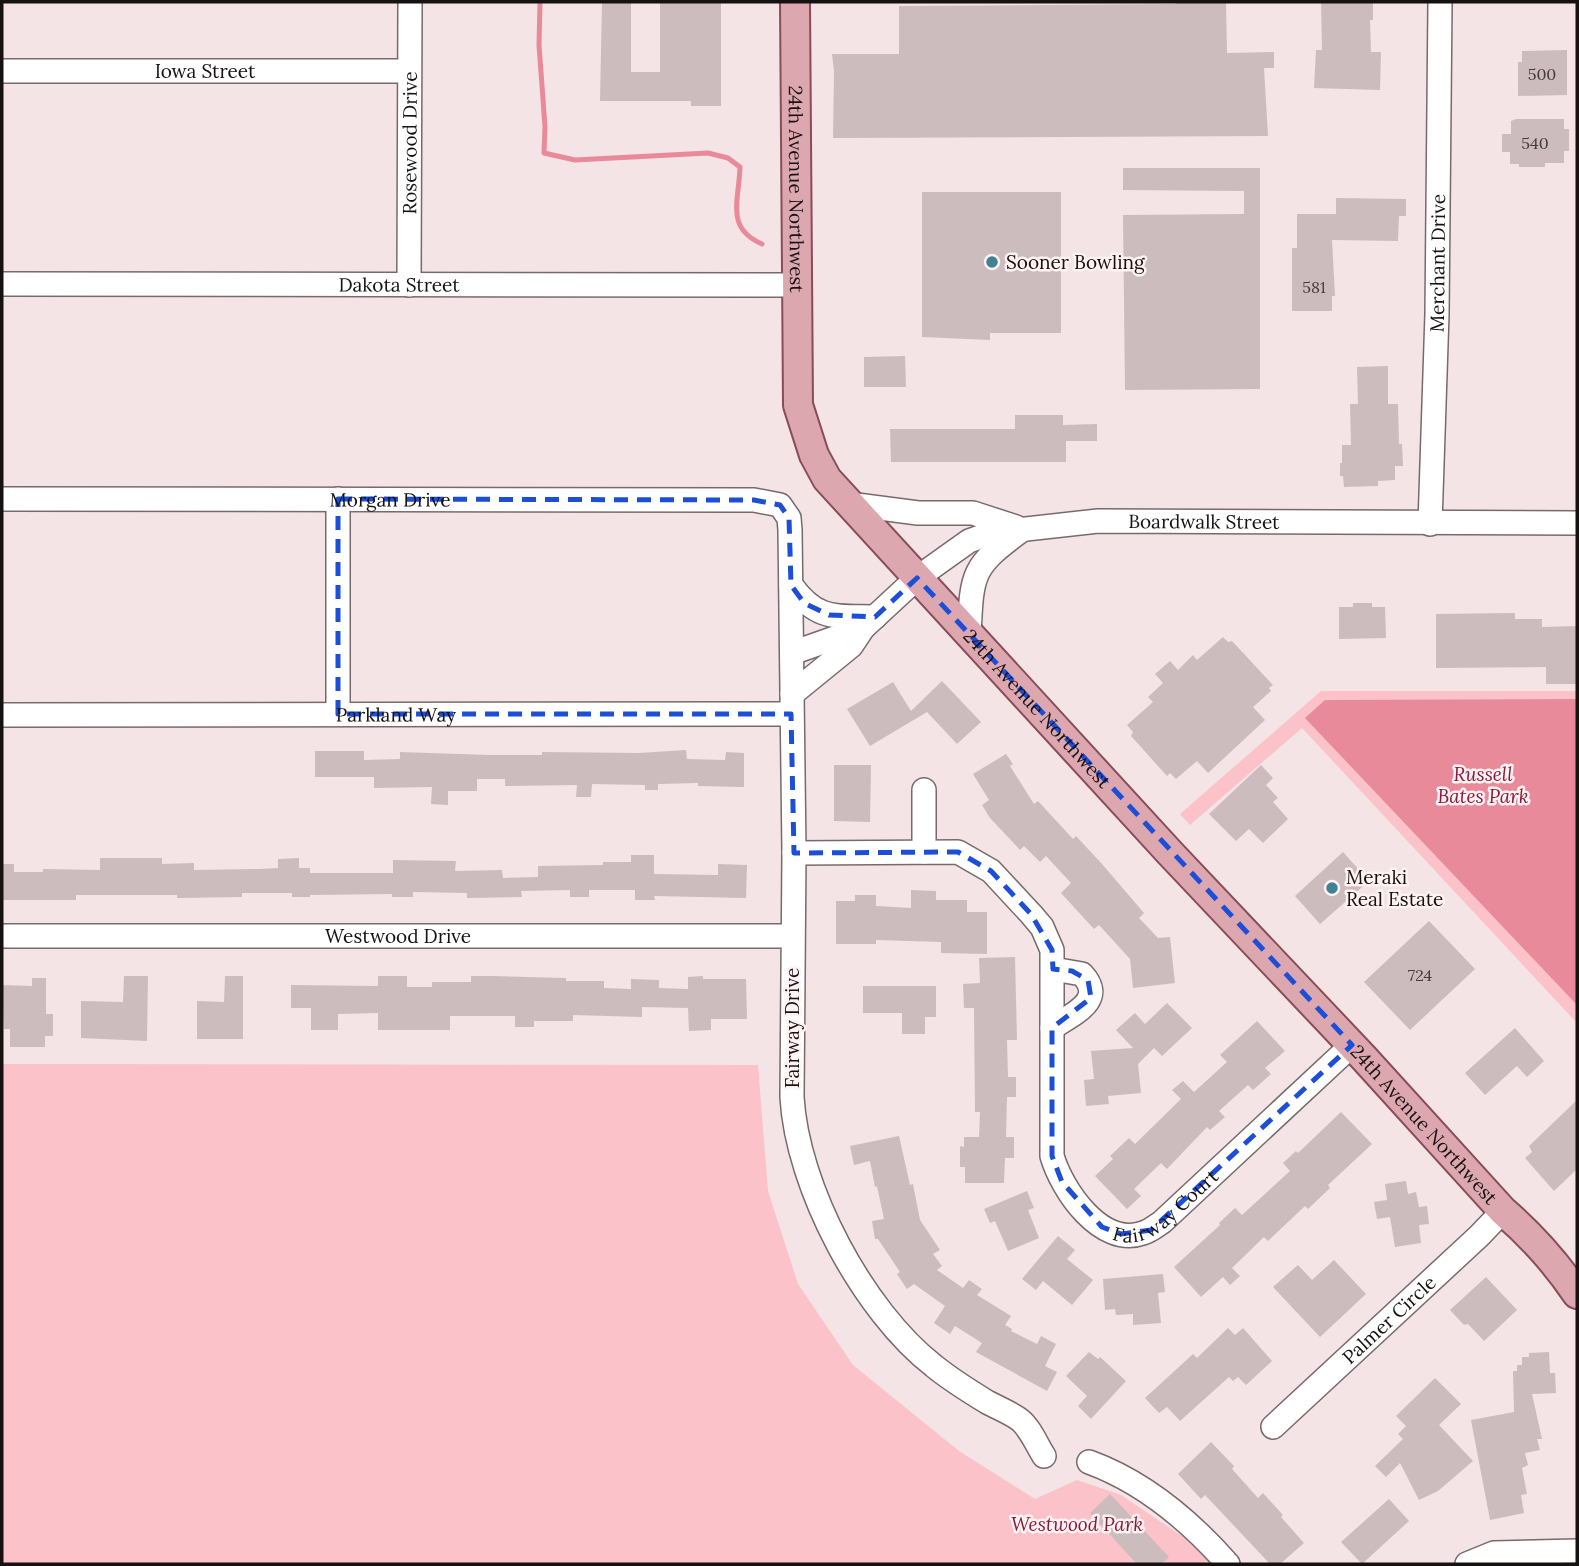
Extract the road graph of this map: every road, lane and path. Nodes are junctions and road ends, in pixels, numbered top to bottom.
1 (410, 2) edge
2 (795, 2) edge
3 (1440, 2) edge
4 (2, 71) edge
5 (409, 71) junction
6 (2, 284) edge
7 (409, 285) junction
8 (796, 285) junction
9 (2, 499) edge
10 (338, 499) junction
11 (849, 504) junction
12 (780, 505) joint
13 (1577, 523) edge
14 (1430, 524) junction
15 (1022, 530) junction
16 (917, 578) junction
17 (791, 585) junction
18 (869, 622) junction
19 (969, 635) junction
20 (792, 653) junction
21 (791, 704) junction
22 (2, 715) edge
23 (338, 715) junction
24 (924, 790) dead end
25 (924, 852) junction
26 (794, 853) junction
27 (2, 936) edge
28 (792, 936) junction
29 (1053, 969) junction
30 (1052, 1028) junction
31 (1352, 1045) junction
32 (1503, 1210) junction
33 (1577, 1294) edge
34 (1273, 1427) dead end
35 (1044, 1456) dead end
36 (1089, 1462) dead end
37 (1577, 1551) edge
38 (1228, 1564) edge
39 (1467, 1564) edge

1 - 5 street, Rosewood Drive
2 - 8 main road, 24th Avenue Northwest
3 - 14 street, Merchant Drive
4 - 5 street, Iowa Street
5 - 7 street, Rosewood Drive
6 - 7 street, Dakota Street
7 - 8 street, Dakota Street
8 - 11 main road, 24th Avenue Northwest
9 - 10 street, Morgan Drive
10 - 12 street, Morgan Drive
10 - 23 street
11 - 15 street
11 - 16 main road, 24th Avenue Northwest
12 - 17 street, Fairway Drive
13 - 14 street, Boardwalk Street
14 - 15 street, Boardwalk Street
15 - 16 street, Boardwalk Street
15 - 19 street
16 - 18 street, Boardwalk Street
16 - 19 main road, 24th Avenue Northwest
17 - 18 street
17 - 20 street, Fairway Drive
18 - 20 street
18 - 21 street, Boardwalk Street
19 - 31 main road, 24th Avenue Northwest
20 - 21 street, Fairway Drive
21 - 23 street, Parkland Way
21 - 26 street, Fairway Drive
22 - 23 street, Parkland Way
24 - 25 street
25 - 26 street, Fairway Court
25 - 29 street, Fairway Court
26 - 28 street, Fairway Drive
27 - 28 street, Westwood Drive
28 - 35 street, Fairway Drive
29 - 30 street, Fairway Court
29 - 30 street
30 - 31 street, Fairway Court
31 - 32 main road, 24th Avenue Northwest
32 - 33 main road, 24th Avenue Northwest
32 - 34 street, Palmer Circle
36 - 38 street
37 - 39 street

